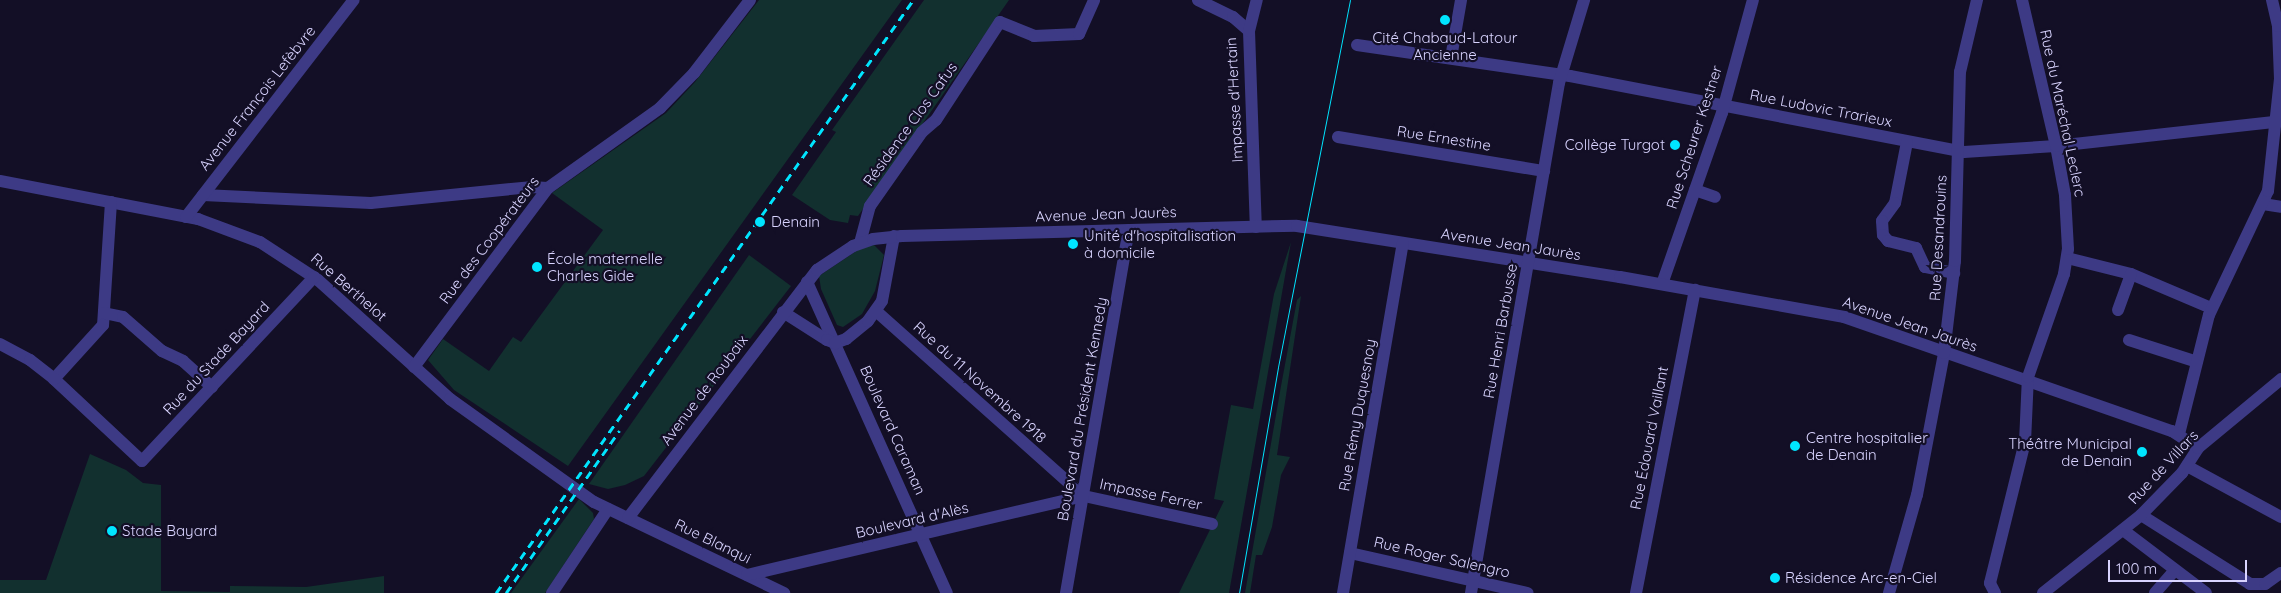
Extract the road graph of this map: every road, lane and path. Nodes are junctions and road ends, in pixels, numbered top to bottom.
1 (354, 0) edge
2 (750, 0) edge
3 (1094, 0) edge
4 (1198, 0) edge
5 (1257, 0) edge
6 (1461, 0) edge
7 (1584, 0) edge
8 (1753, 0) edge
9 (1977, 0) edge
10 (2022, 0) edge
11 (2272, 0) edge
12 (1249, 30) junction
13 (1357, 45) dead end
14 (1452, 58) junction
15 (1561, 75) junction
16 (1725, 106) junction
17 (2279, 121) edge
18 (1338, 137) dead end
19 (1907, 142) junction
20 (2056, 146) junction
21 (1958, 151) junction
22 (1544, 171) junction
23 (0, 182) edge
24 (548, 188) junction
25 (1695, 190) junction
26 (203, 195) junction
27 (1715, 197) dead end
28 (111, 202) junction
29 (2263, 204) junction
30 (2281, 207) edge
31 (186, 217) junction
32 (1256, 227) junction
33 (1129, 230) junction
34 (894, 236) junction
35 (860, 243) junction
36 (1403, 243) junction
37 (2067, 258) junction
38 (1528, 263) junction
39 (1954, 273) junction
40 (2131, 274) junction
41 (314, 277) junction
42 (806, 282) junction
43 (1662, 284) junction
44 (1695, 290) junction
45 (2211, 308) junction
46 (2118, 310) dead end
47 (876, 311) junction
48 (783, 312) junction
49 (104, 313) junction
50 (2129, 340) dead end
51 (836, 343) junction
52 (0, 344) edge
53 (1944, 353) junction
54 (2197, 362) junction
55 (414, 367) junction
56 (2281, 379) edge
57 (54, 380) junction
58 (2028, 382) junction
59 (212, 387) junction
60 (2179, 434) junction
61 (2198, 448) junction
62 (2187, 466) junction
63 (1084, 496) junction
64 (608, 509) junction
65 (2141, 515) junction
66 (2281, 517) edge
67 (628, 518) junction
68 (1212, 524) dead end
69 (2123, 530) junction
70 (921, 535) junction
71 (1350, 553) junction
72 (2174, 570) junction
73 (2281, 573) edge
74 (747, 576) junction
75 (1472, 587) edge
76 (1992, 588) edge
77 (552, 593) edge
78 (784, 593) edge
79 (947, 593) edge
80 (1066, 593) edge
81 (1343, 593) edge
82 (1528, 593) edge
83 (1636, 593) edge
84 (1889, 593) edge
85 (2043, 593) edge
86 (2154, 593) edge
87 (2206, 593) edge

1 - 26 street, Avenue François Lefèbvre
2 - 24 street, Rue des Coopérateurs
3 - 35 street, Résidence Clos Cafus
4 - 12 street, Impasse d'Hertain
5 - 12 street
6 - 14 street
7 - 15 street, Rue Henri Barbusse
8 - 16 street, Rue Scheurer Kestner
9 - 21 street, Rue Desandrouins
10 - 20 street, Rue du Maréchal Leclerc
11 - 17 street
12 - 32 street, Impasse d'Hertain
13 - 14 street, Rue Ludovic Trarieux
14 - 15 street, Rue Ludovic Trarieux
15 - 16 street, Rue Ludovic Trarieux
15 - 22 street, Rue Henri Barbusse
16 - 19 street, Rue Ludovic Trarieux
16 - 25 street, Rue Scheurer Kestner
17 - 20 street, Rue Ludovic Trarieux
17 - 29 street
18 - 22 street, Rue Ernestine
19 - 21 street, Rue Ludovic Trarieux
19 - 39 street
20 - 21 street, Rue Ludovic Trarieux
20 - 37 street, Rue du Maréchal Leclerc
21 - 39 street, Rue Desandrouins
22 - 38 street, Rue Henri Barbusse
23 - 28 street, Rue Berthelot
24 - 26 street
24 - 55 street, Rue des Coopérateurs
25 - 27 street
25 - 43 street, Rue Scheurer Kestner
26 - 31 street, Avenue François Lefèbvre
28 - 31 street, Rue Berthelot
28 - 49 street
29 - 30 street
29 - 45 street
31 - 41 street, Rue Berthelot
32 - 33 street, Avenue Jean Jaurès
32 - 36 street, Avenue Jean Jaurès
33 - 34 street, Avenue Jean Jaurès
33 - 63 street, Boulevard du Président Kennedy
34 - 35 street, Avenue Jean Jaurès
34 - 47 street
35 - 42 street, Avenue Jean Jaurès
36 - 38 street, Avenue Jean Jaurès
36 - 71 street, Rue Rémy Duquesnoy
37 - 40 street
37 - 58 street, Rue du Maréchal Leclerc
38 - 43 street, Avenue Jean Jaurès
38 - 75 street, Rue Henri Barbusse
39 - 53 street, Rue Desandrouins
40 - 45 street
40 - 46 street
41 - 55 street, Rue Berthelot
41 - 59 street, Rue du Stade Bayard
42 - 48 street, Avenue de Roubaix
42 - 51 street, Boulevard Caraman
43 - 44 street, Avenue Jean Jaurès
44 - 53 street, Avenue Jean Jaurès
44 - 83 street, Rue Édouard Vaillant
45 - 54 street
47 - 51 street
47 - 63 street, Rue du 11 Novembre 1918
48 - 51 street
48 - 67 street, Avenue de Roubaix
49 - 57 street
49 - 59 street
50 - 54 street
51 - 70 street, Boulevard Caraman
52 - 57 street
53 - 58 street, Avenue Jean Jaurès
53 - 84 street, Rue Desandrouins
54 - 60 street
55 - 64 street, Rue Berthelot
56 - 61 street, Rue de Villars
57 - 59 street, Rue du Stade Bayard
58 - 60 street, Avenue Jean Jaurès
58 - 76 street, Rue du Maréchal Leclerc
60 - 61 street, Avenue Jean Jaurès
61 - 62 street, Rue de Villars
62 - 65 street, Rue de Villars
62 - 66 street
63 - 68 street, Impasse Ferrer
63 - 70 street, Boulevard d'Alès
63 - 80 street, Boulevard du Président Kennedy
64 - 67 street, Rue Berthelot
64 - 77 street
65 - 69 street, Rue de Villars
65 - 73 street
67 - 74 street, Rue Blanqui
69 - 72 street
69 - 85 street, Rue de Villars
70 - 74 street, Boulevard d'Alès
70 - 79 street, Boulevard Caraman
71 - 75 street, Rue Roger Salengro
71 - 81 street, Rue Rémy Duquesnoy
72 - 86 street
72 - 87 street
74 - 78 street, Rue Blanqui
75 - 82 street, Rue Roger Salengro

